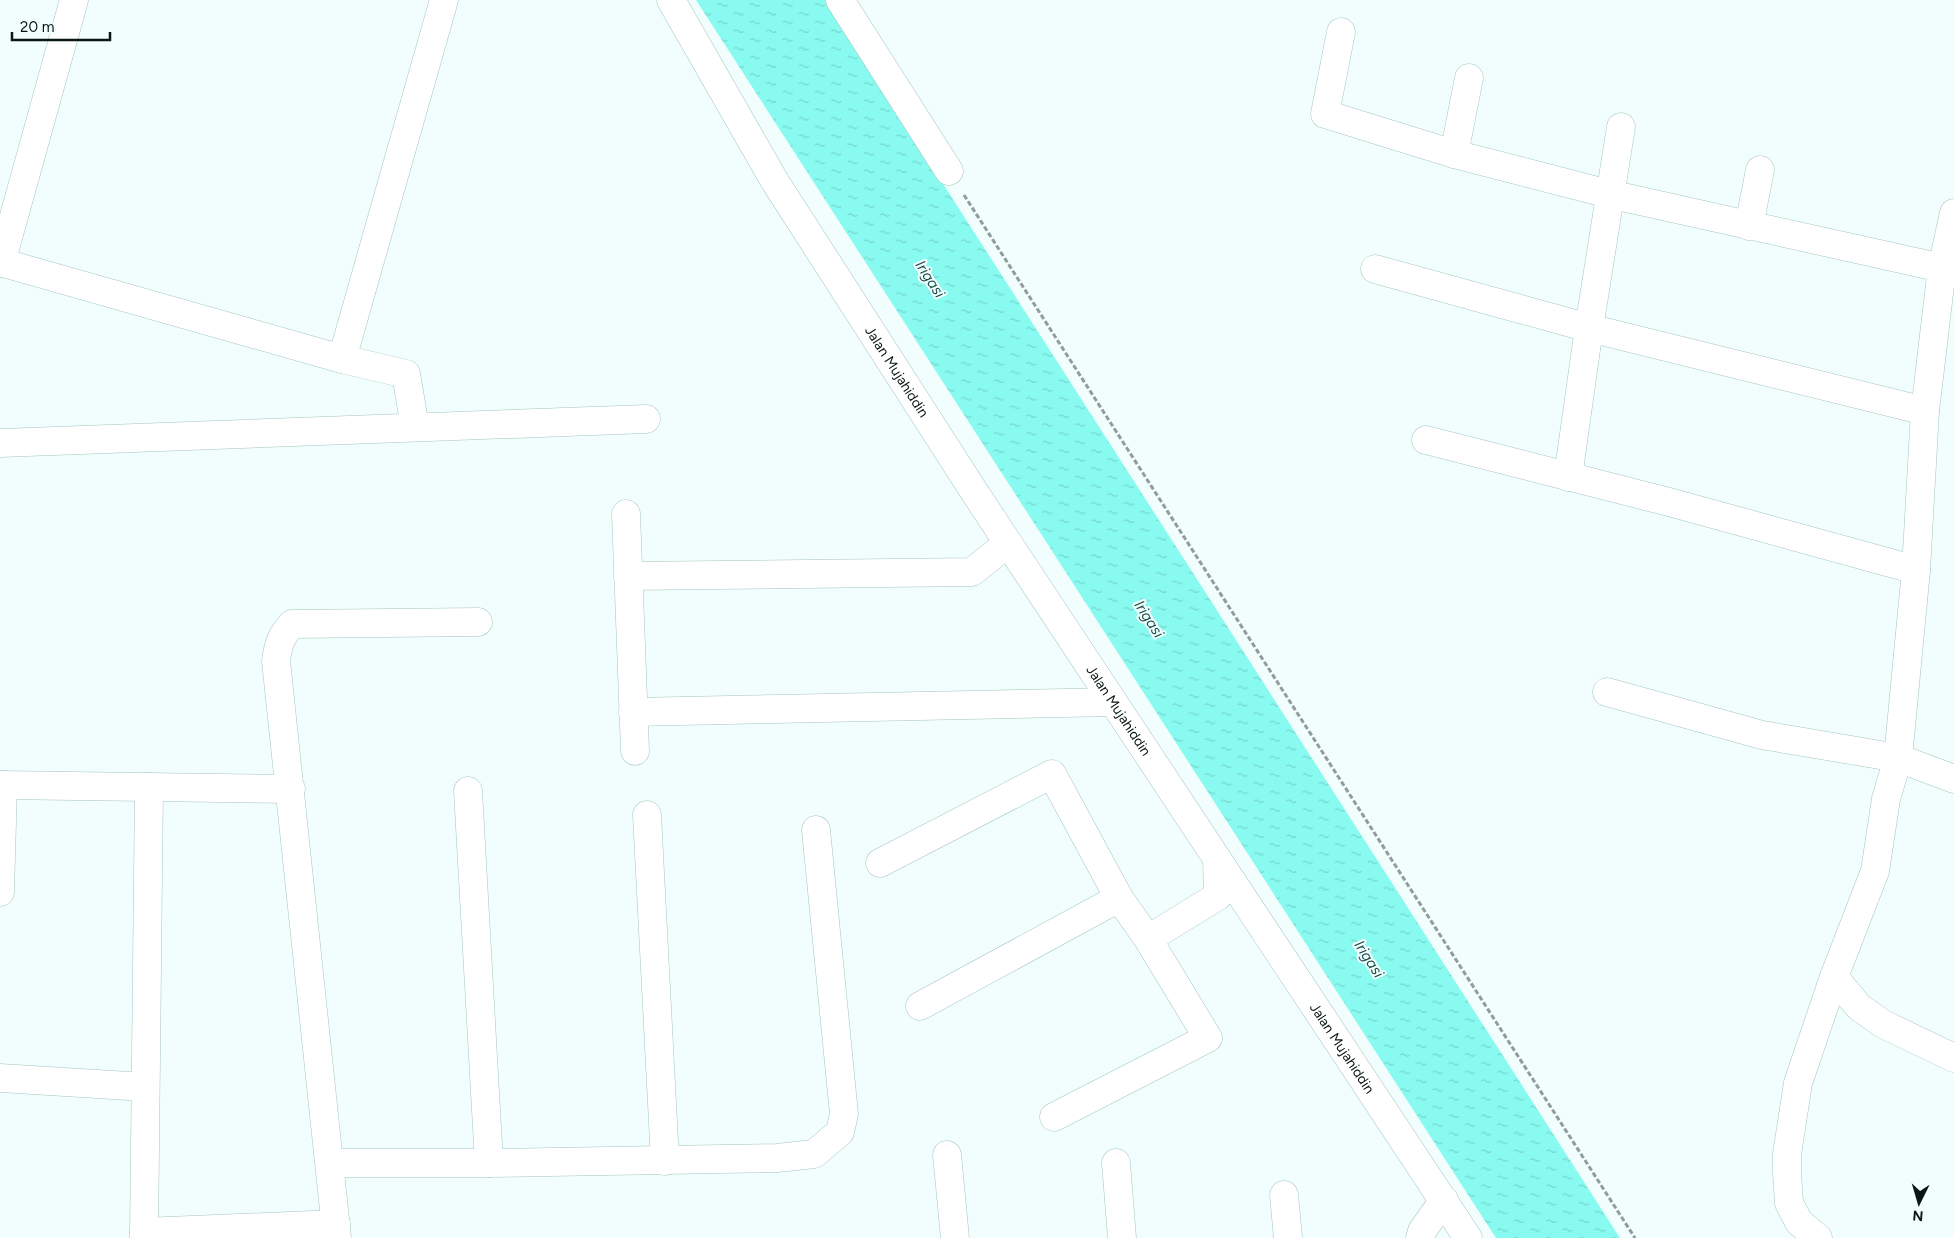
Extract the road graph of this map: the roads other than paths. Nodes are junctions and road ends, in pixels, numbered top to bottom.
1 (74, 0) edge
2 (444, 0) edge
3 (671, 0) edge
4 (840, 0) edge
5 (1341, 32) dead end
6 (1469, 78) dead end
7 (1621, 127) dead end
8 (1454, 154) junction
9 (1760, 170) dead end
10 (949, 171) road end
11 (1609, 194) junction
12 (1954, 213) edge
13 (1749, 226) junction
14 (1, 262) edge
15 (1942, 268) junction
16 (1375, 269) dead end
17 (1589, 328) junction
18 (342, 358) junction
19 (1925, 411) junction
20 (646, 418) dead end
21 (415, 427) junction
22 (1426, 440) dead end
23 (0, 443) edge
24 (1568, 477) junction
25 (626, 514) dead end
26 (1008, 543) junction
27 (1916, 570) junction
28 (628, 576) junction
29 (478, 622) dead end
30 (1608, 692) dead end
31 (1113, 702) junction
32 (633, 712) junction
33 (635, 751) dead end
34 (1898, 758) junction
35 (1954, 779) edge
36 (2, 785) edge
37 (149, 787) junction
38 (291, 789) junction
39 (468, 790) dead end
40 (647, 815) dead end
41 (816, 830) dead end
42 (1217, 859) junction
43 (880, 863) dead end
44 (0, 892) edge
45 (1119, 898) junction
46 (1148, 939) junction
47 (1834, 977) junction
48 (920, 1006) dead end
49 (1954, 1058) edge
50 (0, 1078) edge
51 (145, 1087) junction
52 (1054, 1117) dead end
53 (947, 1155) dead end
54 (665, 1161) junction
55 (330, 1163) junction
56 (489, 1163) junction
57 (1116, 1163) dead end
58 (1284, 1195) dead end
59 (1444, 1200) junction
60 (337, 1231) edge
61 (144, 1235) edge
62 (955, 1238) edge
63 (1122, 1238) edge
64 (1288, 1238) edge
65 (1420, 1238) edge
66 (1468, 1238) edge
67 (1818, 1238) edge

1 - 14 street
2 - 18 street
3 - 26 street, Jalan Mujahiddin
4 - 10 street
5 - 8 street
6 - 8 street
7 - 11 street
8 - 11 street
9 - 13 street
11 - 13 street
11 - 17 street
12 - 15 street
13 - 15 street
14 - 18 street
15 - 19 street
16 - 17 street
17 - 19 street
17 - 24 street
18 - 21 street
19 - 27 street
20 - 21 street
21 - 23 street
22 - 24 street
24 - 27 street
25 - 28 street
26 - 28 street
26 - 31 street, Jalan Mujahiddin
27 - 34 street
28 - 32 street
29 - 38 street
30 - 34 street
31 - 32 street
31 - 42 street, Jalan Mujahiddin
32 - 33 street
34 - 35 street
34 - 47 street
36 - 37 street
36 - 44 street
37 - 38 street
37 - 51 street
38 - 55 street
39 - 56 street
40 - 54 street
41 - 54 street
42 - 46 street
42 - 59 street, Jalan Mujahiddin
43 - 45 street
45 - 46 street
45 - 48 street
46 - 52 street
47 - 49 street
47 - 67 street
50 - 51 street
51 - 61 street
53 - 62 street
54 - 56 street
55 - 56 street
55 - 60 street
57 - 63 street
58 - 64 street
59 - 65 street
59 - 66 street, Jalan Mujahiddin
60 - 61 street

